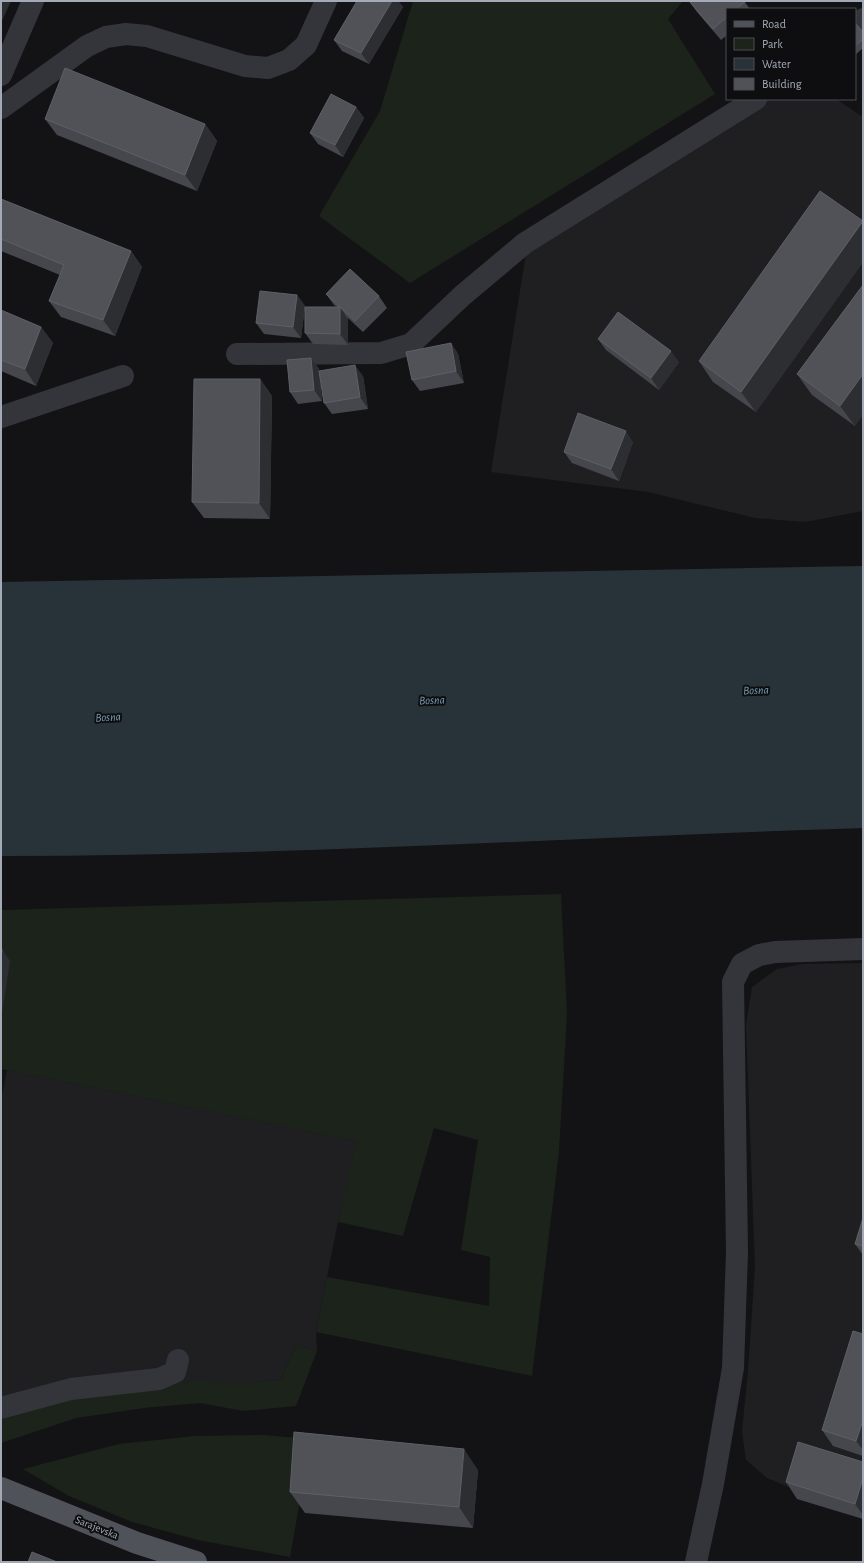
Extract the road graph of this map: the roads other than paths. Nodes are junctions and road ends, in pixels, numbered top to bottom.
1 (32, 1) edge
2 (326, 1) edge
3 (1, 75) edge
4 (754, 100) edge
5 (1, 108) edge
6 (237, 354) dead end
7 (123, 376) dead end
8 (1, 417) edge
9 (863, 949) edge
10 (178, 1360) dead end
11 (1, 1408) edge
12 (1, 1488) edge
13 (196, 1562) edge
14 (696, 1562) edge

1 - 3 street
2 - 5 street
4 - 6 street
7 - 8 street
9 - 14 street
10 - 11 street
12 - 13 main road, Sarajevska

